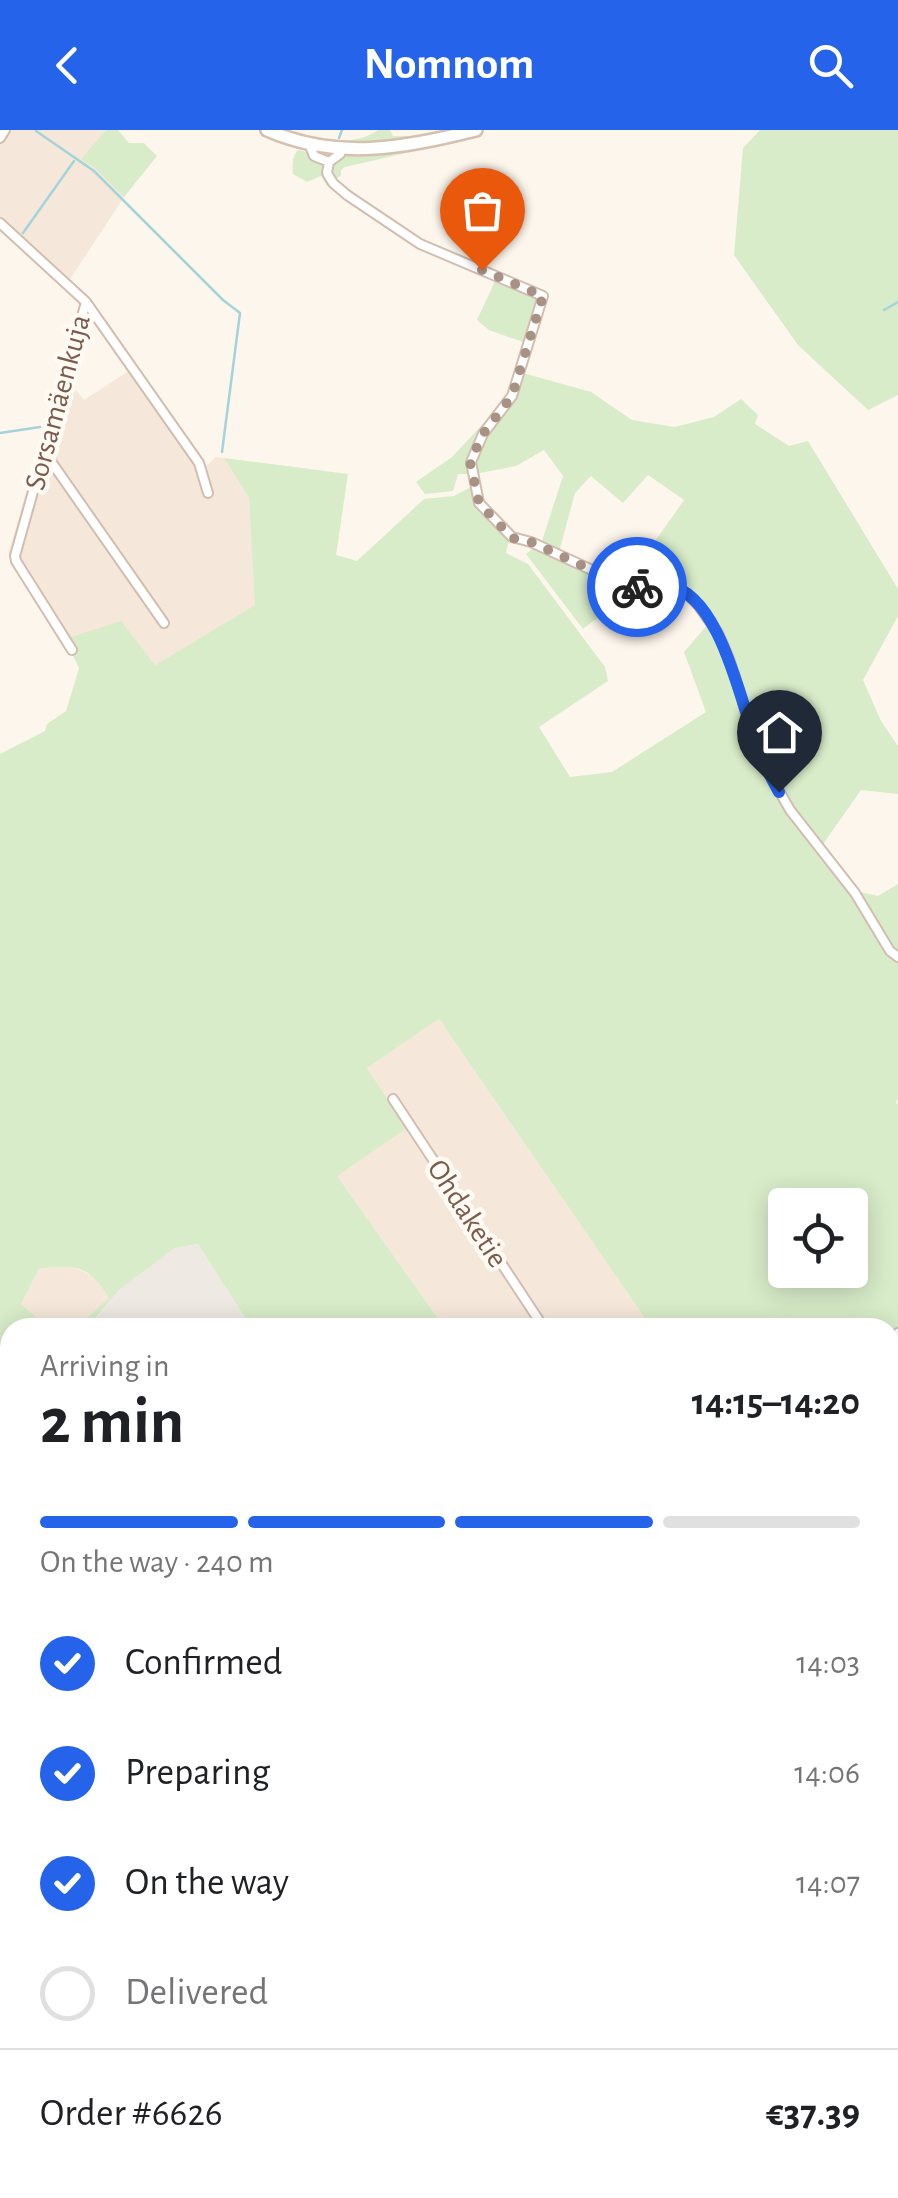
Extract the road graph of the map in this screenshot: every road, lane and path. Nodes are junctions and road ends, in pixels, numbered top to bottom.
1 (5, 130) edge
2 (267, 130) edge
3 (476, 130) edge
4 (0, 138) edge
5 (310, 146) junction
6 (341, 150) junction
7 (329, 162) junction
8 (0, 222) edge
9 (86, 302) junction
10 (43, 450) junction
11 (208, 494) dead end
12 (164, 622) dead end
13 (72, 650) dead end
14 (898, 957) edge
15 (393, 1100) dead end
16 (537, 1318) edge

1 - 4 street
2 - 5 main road
3 - 6 main road
5 - 6 main road
5 - 7 street
6 - 7 street
7 - 14 street
8 - 9 street, Sorsamäenkuja
9 - 10 street, Sorsamäenkuja
9 - 11 street
10 - 12 street
10 - 13 street, Sorsamäenkuja
15 - 16 street, Ohdaketie

